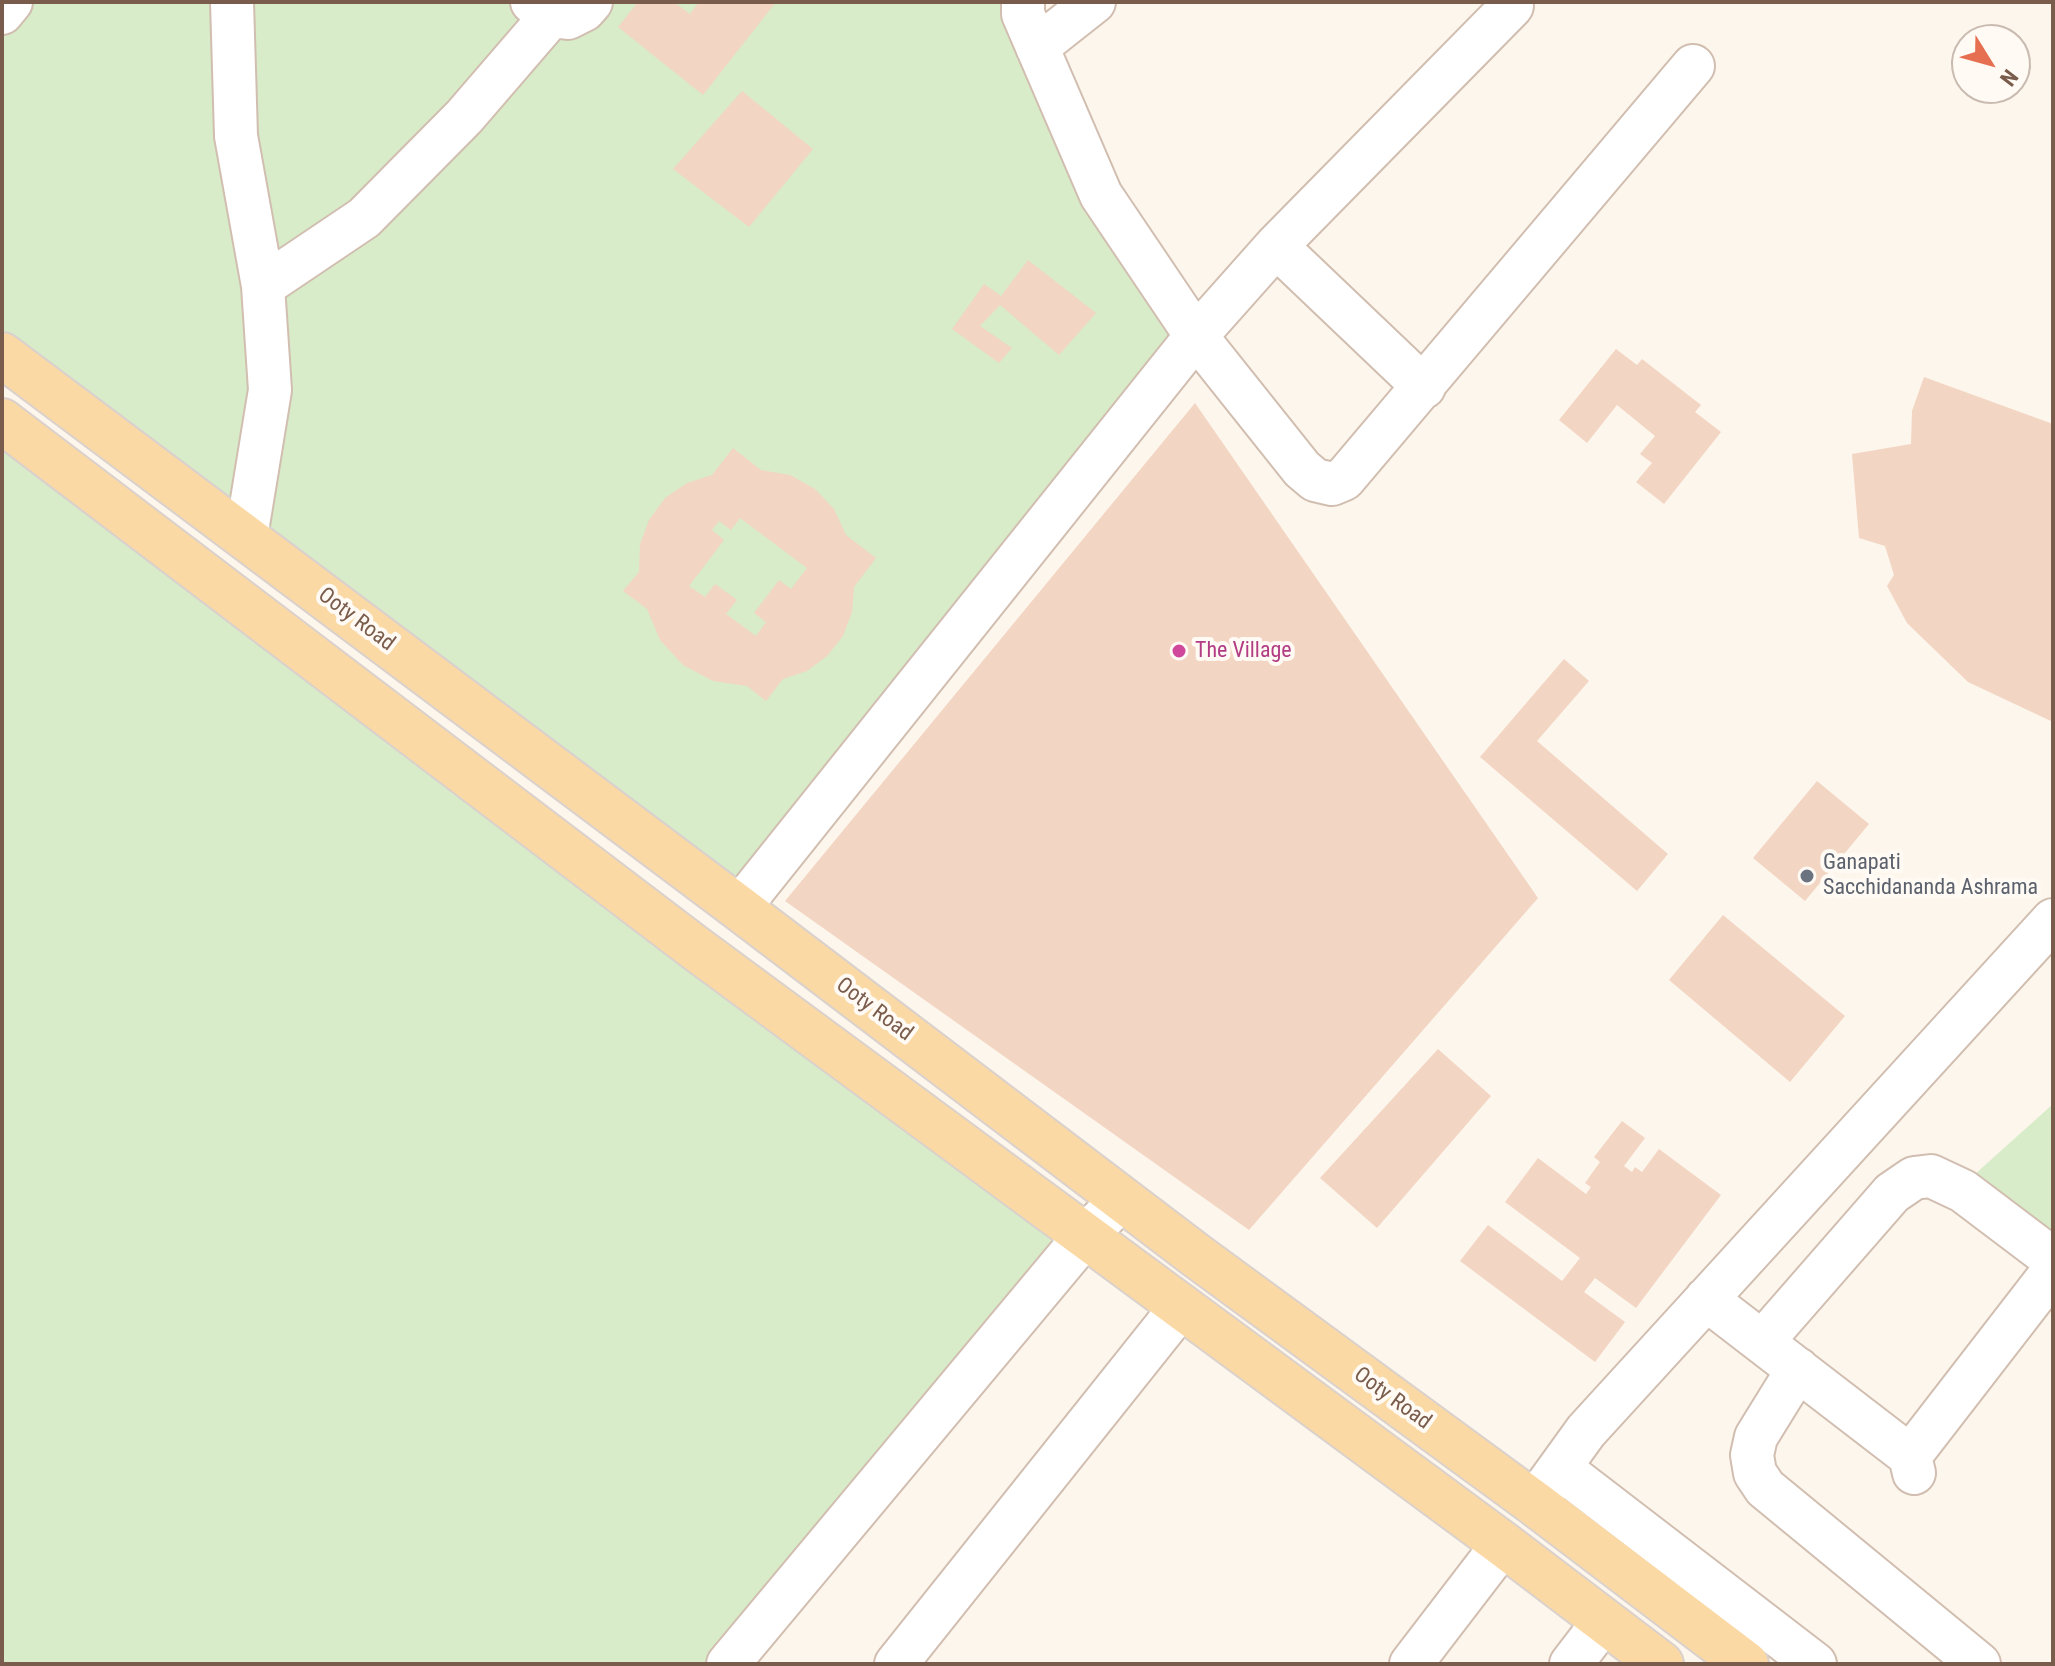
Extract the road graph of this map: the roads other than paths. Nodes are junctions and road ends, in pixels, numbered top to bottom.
1 (11, 2) edge
2 (232, 2) edge
3 (591, 2) edge
4 (1023, 2) edge
5 (1094, 2) edge
6 (1512, 6) dead end
7 (541, 9) edge
8 (2, 13) edge
9 (1037, 47) junction
10 (1693, 66) dead end
11 (1276, 246) junction
12 (263, 286) junction
13 (1196, 336) junction
14 (2, 355) edge
15 (1424, 387) junction
16 (2, 421) edge
17 (246, 537) junction
18 (739, 908) junction
19 (2053, 920) edge
20 (1122, 1199) junction
21 (1085, 1236) junction
22 (2053, 1259) edge
23 (2053, 1271) edge
24 (1706, 1299) junction
25 (1180, 1308) junction
26 (1762, 1342) junction
27 (1798, 1369) junction
28 (1560, 1468) junction
29 (1534, 1503) junction
30 (1503, 1544) junction
31 (1604, 1621) junction
32 (750, 1657) edge
33 (896, 1664) edge
34 (1411, 1664) edge
35 (1571, 1664) edge
36 (1661, 1664) edge
37 (1746, 1664) edge
38 (1815, 1664) edge
39 (1979, 1664) edge

1 - 8 street
2 - 12 street
3 - 7 street
4 - 9 street
5 - 9 street
6 - 11 street
7 - 12 street
9 - 13 street
10 - 15 street
11 - 13 street
11 - 15 street
12 - 17 street
13 - 15 street
13 - 18 street
14 - 17 main road, Ooty Road
16 - 21 main road
17 - 18 main road, Ooty Road
18 - 20 main road, Ooty Road
19 - 24 street
20 - 21 street
20 - 29 main road, Ooty Road
21 - 25 main road
21 - 32 street
22 - 26 street
23 - 27 street
24 - 26 street
24 - 28 street
25 - 30 main road
25 - 33 street
26 - 27 street
27 - 39 street
28 - 29 street
28 - 38 street
29 - 37 main road, Ooty Road
30 - 31 main road
30 - 34 street
31 - 35 street
31 - 36 main road

